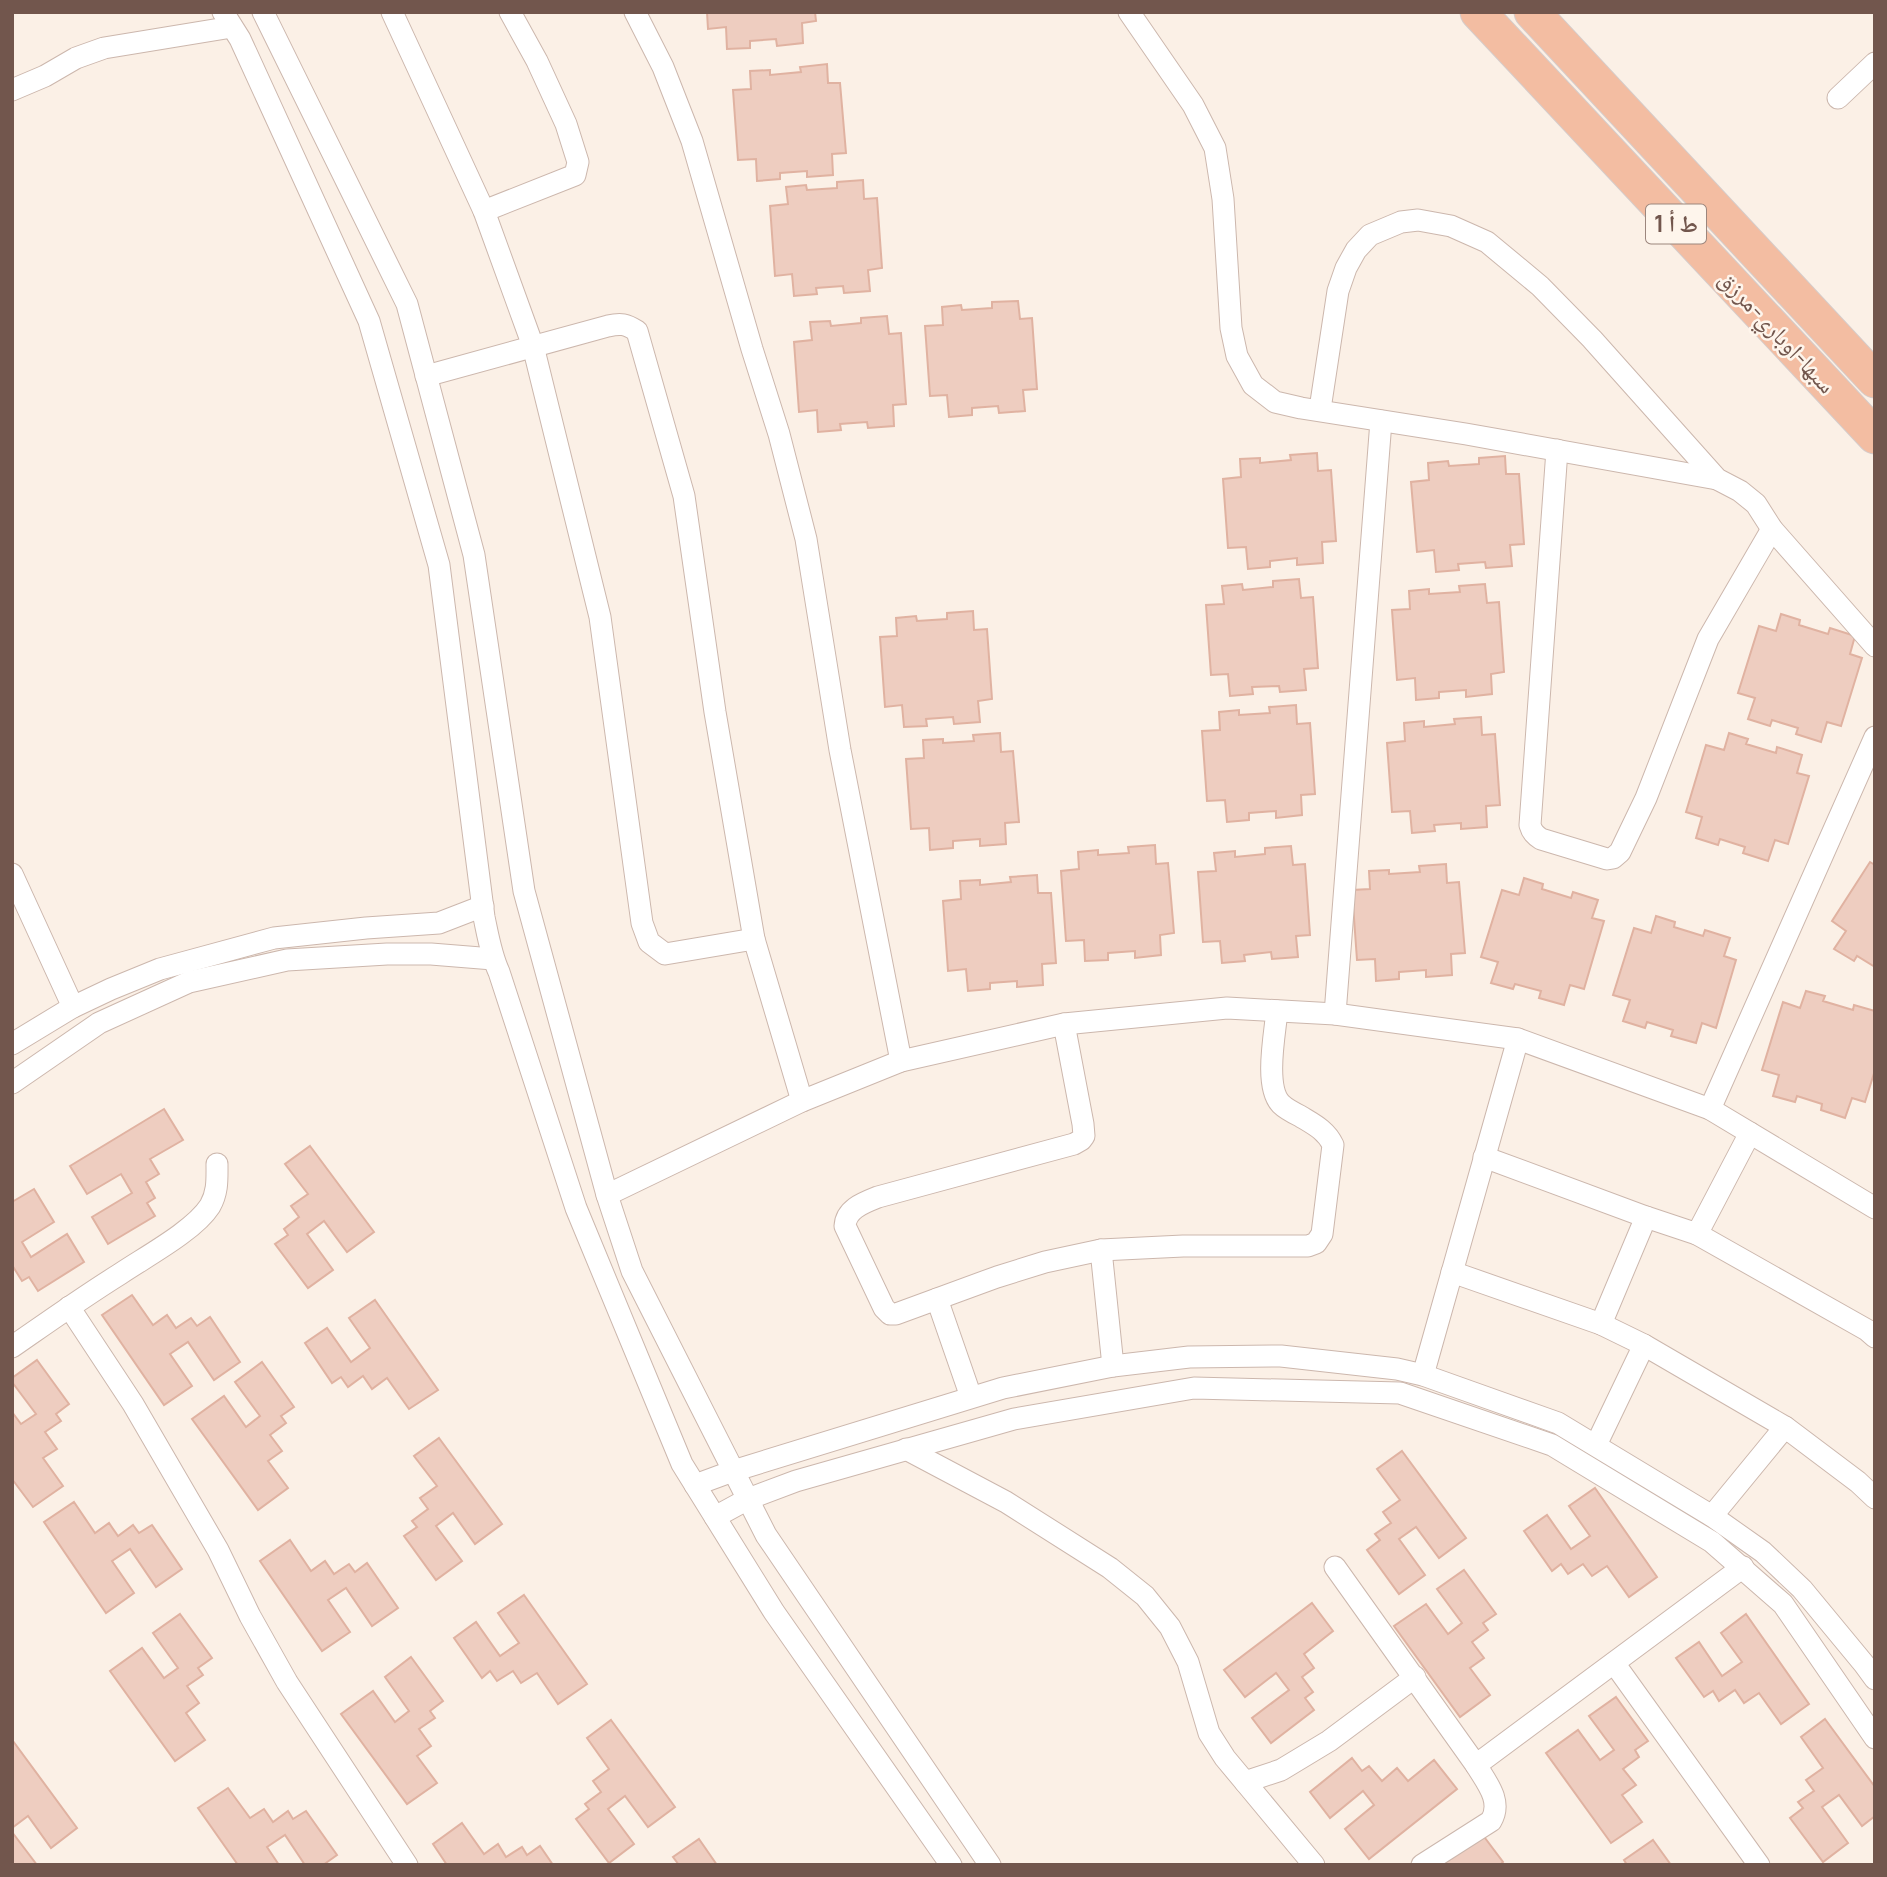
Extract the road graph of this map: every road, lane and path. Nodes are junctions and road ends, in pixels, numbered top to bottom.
1 (392, 12) edge
2 (510, 12) edge
3 (635, 12) edge
4 (1129, 12) edge
5 (1478, 12) edge
6 (1532, 12) edge
7 (266, 13) edge
8 (227, 20) edge
9 (1875, 63) edge
10 (12, 90) edge
11 (1838, 98) dead end
12 (484, 211) junction
13 (533, 345) junction
14 (426, 376) junction
15 (1875, 380) edge
16 (1320, 410) junction
17 (1381, 421) junction
18 (1875, 436) edge
19 (1557, 450) junction
20 (1717, 479) junction
21 (1772, 529) junction
22 (1875, 646) edge
23 (1875, 737) edge
24 (15, 885) edge
25 (483, 905) junction
26 (754, 939) junction
27 (493, 959) junction
28 (74, 1007) junction
29 (1277, 1010) junction
30 (1335, 1014) junction
31 (1064, 1024) junction
32 (1518, 1039) junction
33 (12, 1044) edge
34 (901, 1061) junction
35 (12, 1083) edge
36 (802, 1101) junction
37 (1710, 1109) junction
38 (1750, 1133) junction
39 (1484, 1157) junction
40 (218, 1164) dead end
41 (607, 1195) junction
42 (1875, 1208) edge
43 (1646, 1217) junction
44 (1697, 1234) junction
45 (1101, 1250) junction
46 (1452, 1272) junction
47 (937, 1299) junction
48 (69, 1307) junction
49 (1601, 1324) junction
50 (1872, 1328) edge
51 (1644, 1345) junction
52 (12, 1347) edge
53 (1113, 1366) junction
54 (1423, 1376) junction
55 (971, 1397) junction
56 (1785, 1427) junction
57 (1596, 1445) junction
58 (906, 1450) junction
59 (733, 1471) junction
60 (695, 1485) junction
61 (1875, 1498) edge
62 (748, 1499) junction
63 (1712, 1516) junction
64 (715, 1517) junction
65 (1335, 1567) dead end
66 (1742, 1567) junction
67 (1614, 1662) junction
68 (1415, 1677) junction
69 (1875, 1679) edge
70 (1875, 1738) edge
71 (1476, 1765) junction
72 (1245, 1782) junction
73 (407, 1865) edge
74 (951, 1865) edge
75 (990, 1865) edge
76 (1314, 1865) edge
77 (1422, 1865) edge
78 (1759, 1865) edge

1 - 12 street
2 - 12 street
3 - 34 street
4 - 16 street
5 - 18 highway, سبها-اوباري-مرزق / ط أ 1
6 - 15 highway, سبها-اوباري-مرزق / ط أ 1
7 - 14 street
8 - 10 street
8 - 25 street
9 - 11 street
12 - 13 street
13 - 14 street
13 - 26 street
13 - 26 street
14 - 41 street
16 - 17 street
16 - 20 street
17 - 19 street
17 - 30 street
19 - 20 street
19 - 21 street
20 - 21 street
21 - 22 street
23 - 37 street
24 - 28 street
25 - 27 street
25 - 28 street
26 - 36 street
27 - 35 street
27 - 60 street
28 - 33 street
29 - 30 street
29 - 31 street
29 - 45 street
30 - 32 street
31 - 34 street
31 - 47 street
32 - 37 street
32 - 39 street
34 - 36 street
36 - 41 street
37 - 38 street
38 - 42 street
38 - 44 street
39 - 43 street
39 - 46 street
40 - 48 street
41 - 59 street
43 - 44 street
43 - 49 street
44 - 50 street
45 - 47 street
45 - 53 street
46 - 49 street
46 - 54 street
47 - 55 street
48 - 52 street
48 - 73 street
49 - 51 street
51 - 56 street
51 - 57 street
53 - 54 street
53 - 55 street
54 - 57 street
55 - 59 street
56 - 61 street
56 - 63 street
57 - 63 street
58 - 62 street
58 - 66 street
58 - 72 street
59 - 60 street
59 - 62 street
60 - 64 street
62 - 64 street
62 - 75 street
63 - 69 street
64 - 74 street
65 - 68 street
66 - 67 street
66 - 70 street
67 - 71 street
67 - 78 street
68 - 71 street
68 - 72 street
71 - 77 street
72 - 76 street

